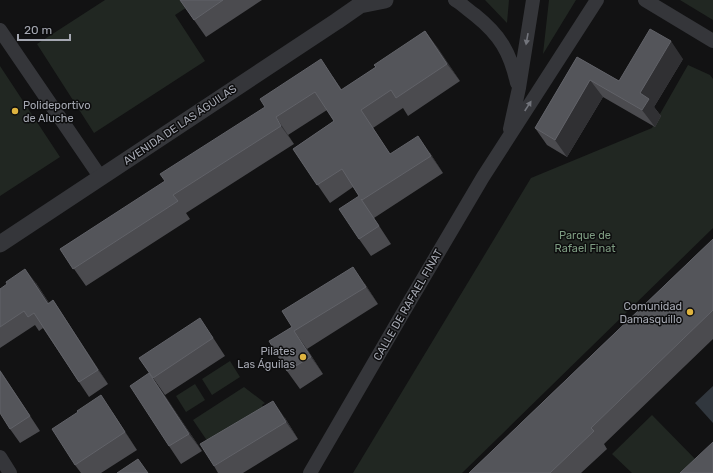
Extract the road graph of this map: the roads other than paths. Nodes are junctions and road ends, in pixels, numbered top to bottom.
1 (385, 0) edge
2 (455, 0) edge
3 (533, 0) edge
4 (598, 0) edge
5 (645, 0) edge
6 (362, 3) edge
7 (0, 30) edge
8 (713, 41) edge
9 (518, 88) junction
10 (507, 139) junction
11 (101, 178) junction
12 (0, 244) edge
13 (0, 457) edge
14 (10, 473) edge
15 (310, 473) edge

1 - 6 street, AVENIDA DE LAS ÁGUILAS
2 - 9 street, CALLE DE RAFAEL FINAT
3 -> 9 street, CALLE DE RAFAEL FINAT
10 -> 4 street, CALLE DE RAFAEL FINAT
5 - 8 street
6 - 11 street, AVENIDA DE LAS ÁGUILAS
7 - 11 street
9 - 10 street, CALLE DE RAFAEL FINAT
10 - 15 street, CALLE DE RAFAEL FINAT
11 - 12 street, AVENIDA DE LAS ÁGUILAS
13 - 14 street

